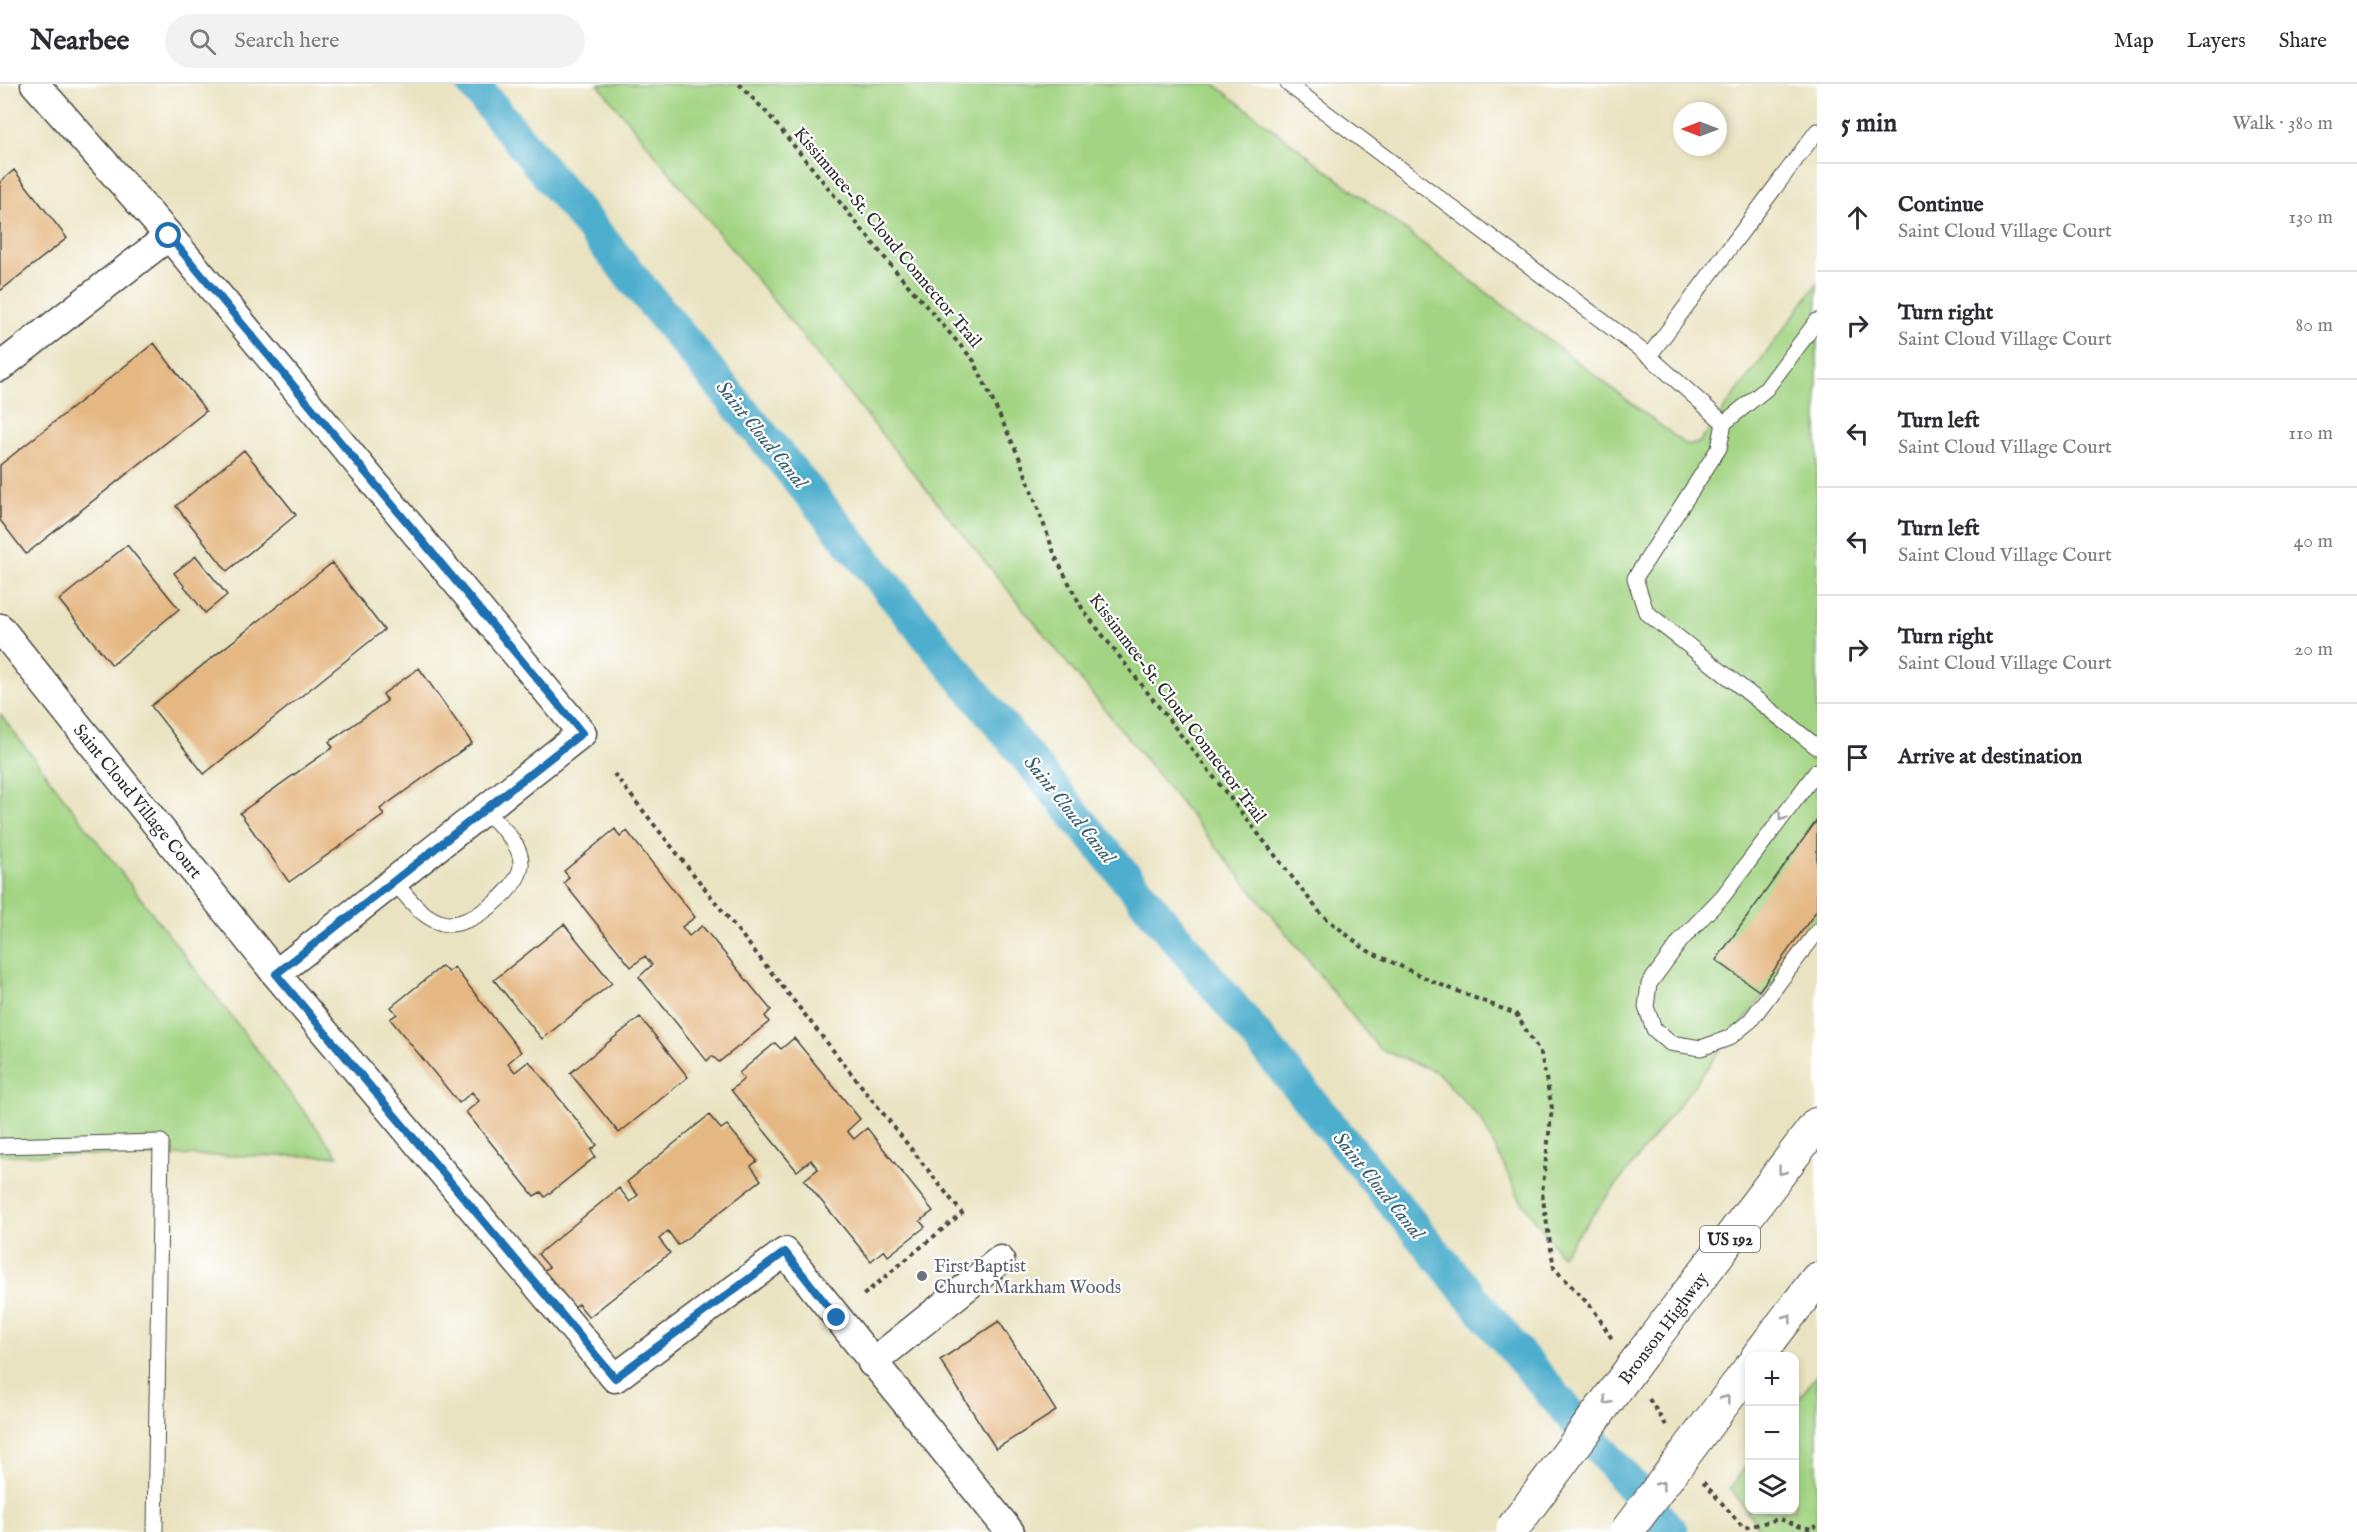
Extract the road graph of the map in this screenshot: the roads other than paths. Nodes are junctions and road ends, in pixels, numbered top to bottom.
1 (35, 84) edge
2 (1288, 84) edge
3 (1817, 131) edge
4 (169, 236) junction
5 (1817, 321) edge
6 (1649, 356) junction
7 (0, 367) edge
8 (1724, 423) junction
9 (0, 628) edge
10 (1817, 747) edge
11 (1817, 771) edge
12 (485, 810) junction
13 (394, 882) junction
14 (1817, 932) edge
15 (276, 974) junction
16 (1817, 1124) edge
17 (0, 1146) edge
18 (1000, 1260) dead end
19 (1817, 1279) edge
20 (1761, 1352) edge
21 (872, 1363) junction
22 (1745, 1373) edge
23 (1511, 1530) edge
24 (155, 1532) edge
25 (1010, 1532) edge
26 (1626, 1532) edge

1 - 4 street
2 - 6 lane
3 - 6 lane
4 - 7 street
4 - 12 street
5 - 8 lane
6 - 8 lane
8 - 10 lane
9 - 15 street, Saint Cloud Village Court
11 -> 14 lane
12 - 13 street
12 - 13 lane
13 - 15 street
15 - 21 street, Saint Cloud Village Court
16 -> 23 highway, Bronson Highway / US 192, bridge
17 - 24 lane
18 - 21 street
20 -> 19 highway
21 - 25 street, Saint Cloud Village Court
26 -> 22 highway, bridge

